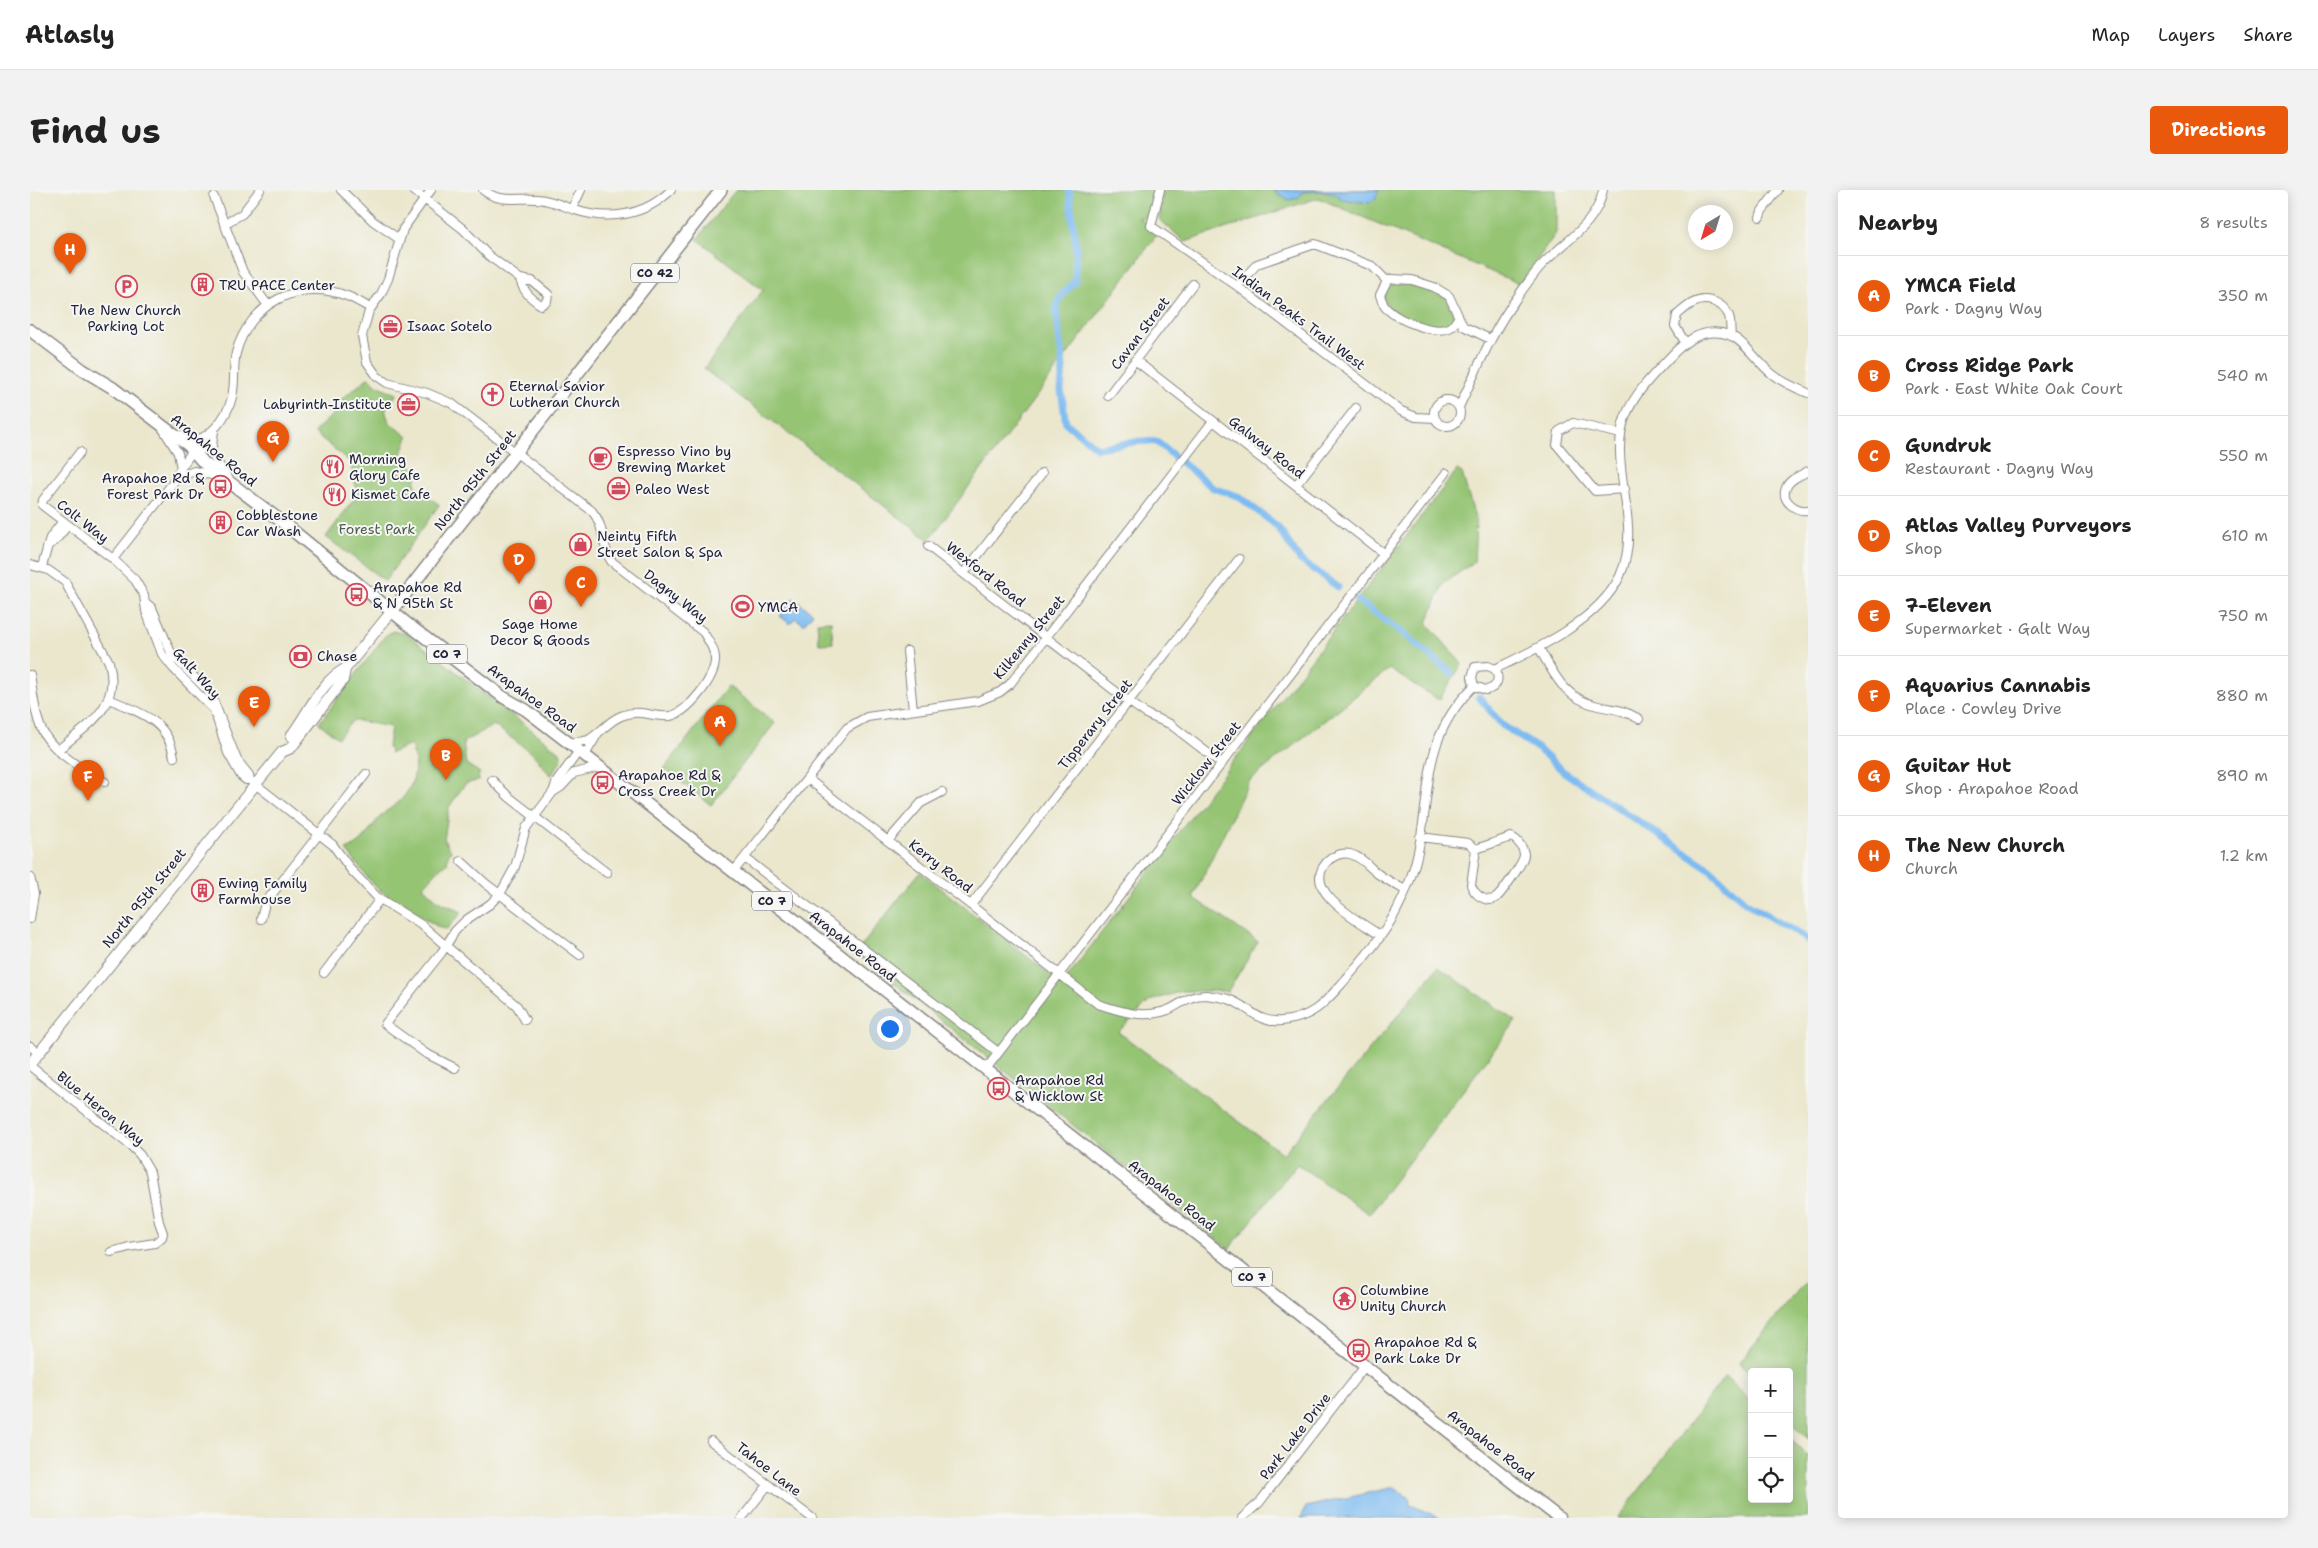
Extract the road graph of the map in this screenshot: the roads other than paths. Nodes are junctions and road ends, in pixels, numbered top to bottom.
1 (260, 190) edge
2 (341, 190) edge
3 (413, 190) edge
4 (431, 190) edge
5 (483, 190) edge
6 (581, 190) edge
7 (671, 190) edge
8 (720, 190) edge
9 (1160, 190) edge
10 (1604, 190) edge
11 (1778, 190) edge
12 (214, 197) dead end
13 (425, 199) junction
14 (572, 209) junction
15 (1760, 217) dead end
16 (224, 224) junction
17 (399, 239) junction
18 (520, 279) dead end
19 (1387, 281) junction
20 (1193, 284) dead end
21 (1237, 286) junction
22 (267, 304) junction
23 (370, 308) junction
24 (1458, 318) junction
25 (1464, 326) junction
26 (1451, 327) junction
27 (30, 330) edge
28 (1731, 336) junction
29 (1490, 339) junction
30 (1685, 342) junction
31 (1135, 360) junction
32 (1808, 393) edge
33 (1108, 396) dead end
34 (1459, 407) junction
35 (1356, 408) dead end
36 (1435, 418) junction
37 (1213, 422) junction
38 (161, 425) junction
39 (214, 431) junction
40 (1621, 434) junction
41 (211, 442) junction
42 (193, 450) junction
43 (516, 451) junction
44 (80, 452) dead end
45 (181, 468) junction
46 (1808, 471) edge
47 (1042, 473) dead end
48 (1446, 473) dead end
49 (176, 480) junction
50 (233, 484) junction
51 (1296, 485) junction
52 (1625, 489) junction
53 (1808, 510) edge
54 (65, 523) junction
55 (928, 546) dead end
56 (1384, 554) junction
57 (112, 559) junction
58 (1239, 559) dead end
59 (30, 565) edge
60 (42, 568) junction
61 (964, 573) junction
62 (392, 611) junction
63 (1047, 637) junction
64 (1539, 648) junction
65 (907, 651) dead end
66 (1495, 669) junction
67 (30, 675) edge
68 (1474, 686) junction
69 (109, 699) junction
70 (1128, 700) junction
71 (913, 710) junction
72 (1639, 718) dead end
73 (601, 730) junction
74 (569, 743) junction
75 (58, 750) junction
76 (582, 753) junction
77 (174, 756) dead end
78 (1222, 764) junction
79 (600, 768) junction
80 (366, 774) dead end
81 (808, 779) junction
82 (492, 780) dead end
83 (105, 782) dead end
84 (253, 782) junction
85 (553, 792) junction
86 (942, 792) dead end
87 (534, 817) junction
88 (318, 834) junction
89 (1420, 837) junction
90 (888, 841) junction
91 (1476, 849) junction
92 (745, 858) junction
93 (461, 861) dead end
94 (734, 871) junction
95 (607, 873) dead end
96 (30, 877) edge
97 (1405, 890) junction
98 (500, 894) junction
99 (380, 899) junction
100 (971, 905) junction
101 (30, 919) edge
102 (261, 919) dead end
103 (1381, 936) junction
104 (446, 946) junction
105 (580, 955) dead end
106 (324, 973) dead end
107 (1059, 974) junction
108 (525, 1020) dead end
109 (30, 1046) edge
110 (998, 1052) junction
111 (39, 1053) junction
112 (30, 1063) edge
113 (455, 1068) dead end
114 (986, 1069) junction
115 (111, 1252) dead end
116 (1364, 1366) junction
117 (711, 1441) dead end
118 (768, 1485) junction
119 (742, 1518) edge
120 (812, 1518) edge
121 (1242, 1518) edge
122 (1559, 1518) edge

1 - 16 street
2 - 17 street
3 - 13 street
4 - 13 street
5 - 14 street
6 - 14 street
7 - 14 street
8 - 43 main road, North 95th Street / CO 42
9 - 21 street, Indian Peaks Trail West
10 - 29 street
11 - 15 street
12 - 16 street
13 - 17 street
13 - 18 street
16 - 22 street
17 - 23 street
19 - 21 street
19 - 24 street
19 - 26 street
20 - 31 street, Cavan Street
21 - 36 street, Indian Peaks Trail West
22 - 23 street
22 - 39 street
23 - 43 street
24 - 25 street
24 - 26 street
25 - 26 street
25 - 29 street
27 - 38 main road, Arapahoe Road / CO 7
28 - 30 street
28 - 30 street
28 - 32 street
29 - 34 street
30 - 40 street
31 - 33 street, Cavan Street
31 - 37 street, Galway Road
34 - 36 street
34 - 36 street
35 - 51 street
37 - 51 street, Galway Road
37 - 63 street, Kilkenny Street
38 - 39 street
38 - 42 main road, Arapahoe Road / CO 7
38 - 45 street
39 - 41 street
40 - 52 street
40 - 52 street
41 - 42 street
41 - 50 street
42 - 45 street
42 - 50 main road, Arapahoe Road / CO 7
43 - 62 main road, North 95th Street / CO 42
43 - 73 street, Dagny Way
44 - 54 street, Colt Way
45 - 49 street
46 - 53 street
47 - 61 street
48 - 56 street, Wicklow Street
49 - 50 street
49 - 57 street
50 - 62 main road, Arapahoe Road / CO 7
51 - 56 street, Galway Road
52 - 64 street
54 - 57 street, Colt Way
54 - 60 street
55 - 61 street, Wexford Road
56 - 78 street, Wicklow Street
57 - 84 street, Galt Way
58 - 70 street, Tipperary Street
59 - 60 street
60 - 69 street
61 - 63 street, Wexford Road
62 - 74 main road, Arapahoe Road / CO 7
62 - 84 main road, North 95th Street
63 - 70 street, Wexford Road
63 - 71 street, Kilkenny Street
64 - 66 street
64 - 72 street
65 - 71 street
66 - 68 street
66 - 68 street
67 - 75 street
68 - 89 street, Kerry Road
69 - 75 street
69 - 77 street
70 - 78 street, Wexford Road
70 - 100 street, Tipperary Street
71 - 81 street, Kilkenny Street
73 - 74 street, Dagny Way
73 - 76 street, Dagny Way
74 - 76 main road, Arapahoe Road / CO 7
75 - 83 street
76 - 79 main road, Arapahoe Road / CO 7
76 - 85 street, Dagny Way
78 - 107 street, Wicklow Street
79 - 85 street
79 - 94 main road, Arapahoe Road / CO 7
80 - 88 street
81 - 90 street, Kerry Road
81 - 92 street, Kilkenny Street
82 - 87 street
84 - 88 street, Galt Way
84 - 111 main road, North 95th Street
85 - 87 street
86 - 90 street
87 - 95 street
87 - 98 street
88 - 99 street, Galt Way
88 - 102 street
89 - 91 street
89 - 97 street, Kerry Road
90 - 100 street, Kerry Road
91 - 91 street
92 - 94 street, Kilkenny Street
92 - 110 street, Arapahoe Road
93 - 98 street
94 - 114 main road, Arapahoe Road / CO 7
96 - 101 street
97 - 103 street, Kerry Road
97 - 103 street
98 - 104 street
98 - 105 street
99 - 104 street, Galt Way
99 - 106 street
100 - 107 street, Kerry Road
103 - 107 street, Kerry Road
104 - 108 street, Galt Way
104 - 113 street
107 - 110 street, Wicklow Street
109 - 111 street
110 - 114 street, Wicklow Street
111 - 112 main road, North 95th Street
112 - 115 street, Blue Heron Way
114 - 116 main road, Arapahoe Road / CO 7
116 - 121 street, Park Lake Drive
116 - 122 main road, Arapahoe Road / CO 7
117 - 118 street, Tahoe Lane
118 - 119 street
118 - 120 street, Tahoe Lane

